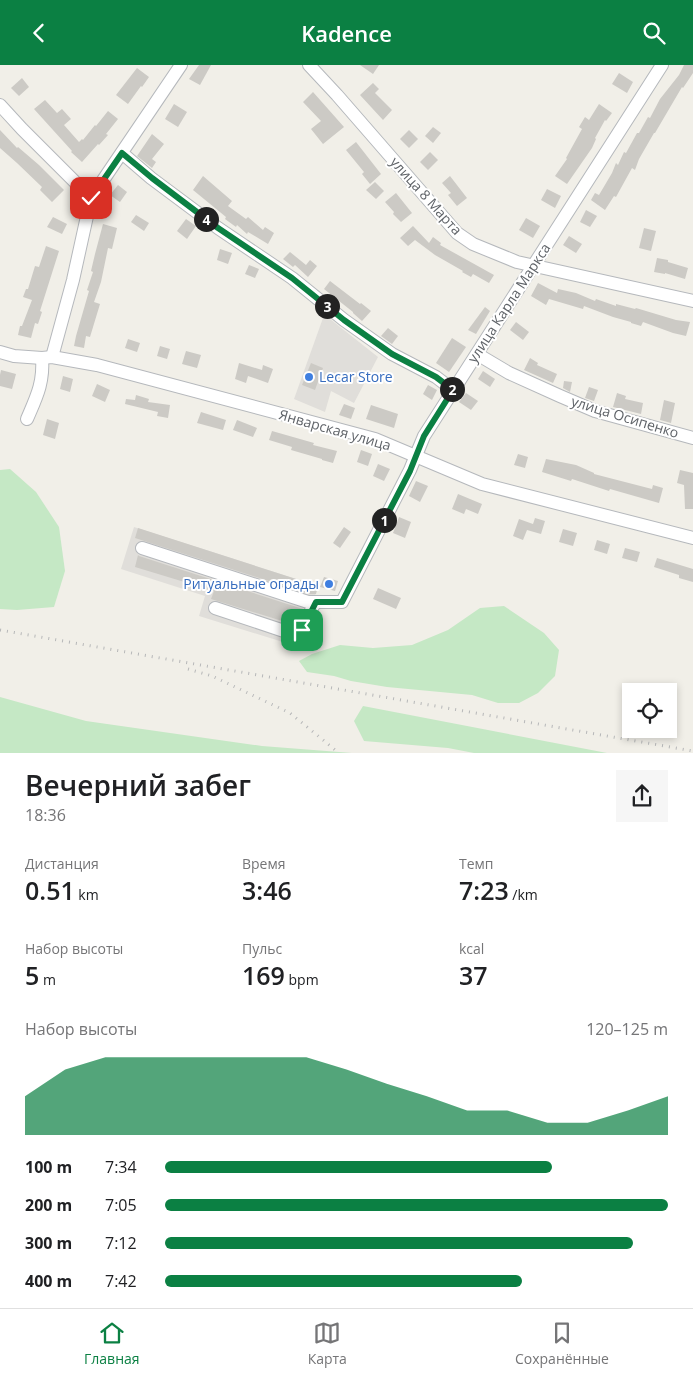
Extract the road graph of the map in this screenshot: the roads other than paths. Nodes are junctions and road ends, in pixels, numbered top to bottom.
1 (181, 65) edge
2 (309, 65) edge
3 (662, 65) edge
4 (0, 105) edge
5 (122, 153) junction
6 (91, 198) junction
7 (533, 266) junction
8 (693, 301) edge
9 (0, 351) edge
10 (477, 354) junction
11 (47, 358) junction
12 (453, 390) junction
13 (27, 419) dead end
14 (693, 438) edge
15 (416, 455) junction
16 (693, 538) edge
17 (142, 548) dead end
18 (316, 602) junction
19 (215, 608) dead end

1 - 5 street
2 - 7 street, улица 8 Марта
3 - 7 street, улица Карла Маркса
4 - 6 street
5 - 6 street
5 - 12 street
6 - 11 street
7 - 8 street, улица 8 Марта
7 - 10 street, улица Карла Маркса
9 - 11 street, Январская улица
10 - 12 street, улица Карла Маркса
10 - 14 street, улица Осипенко
11 - 13 street
11 - 15 street, Январская улица
12 - 15 street, улица Карла Маркса
15 - 16 street, Январская улица
15 - 18 street, улица Карла Маркса
17 - 18 street
18 - 19 street

